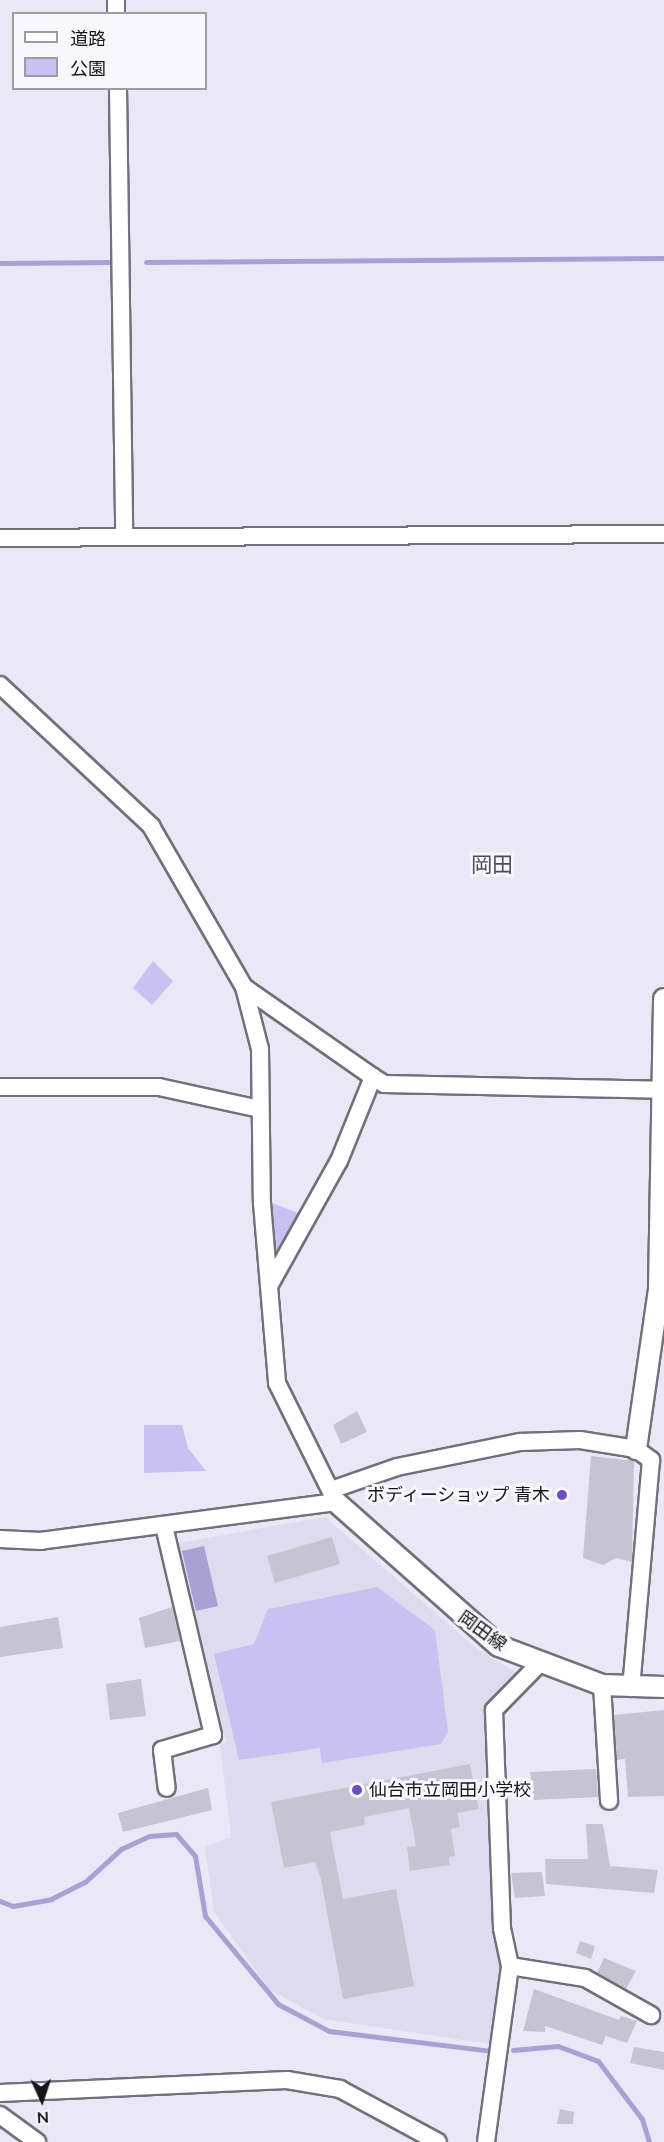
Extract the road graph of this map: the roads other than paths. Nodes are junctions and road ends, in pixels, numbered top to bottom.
1 (118, 90) edge
2 (664, 534) edge
3 (124, 536) junction
4 (0, 538) edge
5 (0, 685) edge
6 (244, 987) junction
7 (664, 999) edge
8 (373, 1077) junction
9 (0, 1088) edge
10 (661, 1090) junction
11 (260, 1109) junction
12 (663, 1197) edge
13 (269, 1286) junction
14 (636, 1449) junction
15 (333, 1496) junction
16 (164, 1527) junction
17 (0, 1539) edge
18 (538, 1665) junction
19 (602, 1685) junction
20 (664, 1687) edge
21 (632, 1688) junction
22 (167, 1788) dead end
23 (609, 1801) dead end
24 (510, 1966) junction
25 (651, 2015) dead end
26 (0, 2093) edge
27 (0, 2115) edge
28 (37, 2142) edge
29 (438, 2142) edge
30 (486, 2142) edge

1 - 3 street
2 - 3 street
3 - 4 street
5 - 6 street
6 - 8 street
6 - 11 street
7 - 10 street
8 - 10 street
8 - 13 street
9 - 11 street
10 - 12 street
11 - 13 street
12 - 14 street
13 - 15 street
14 - 15 street
14 - 21 street
15 - 16 street
15 - 18 street, 岡田線
16 - 17 street
16 - 22 street
18 - 19 street, 岡田線
18 - 24 street
19 - 21 street, 岡田線
19 - 23 street
20 - 21 street, 岡田線
24 - 25 street
24 - 30 street
26 - 29 street
27 - 28 street

